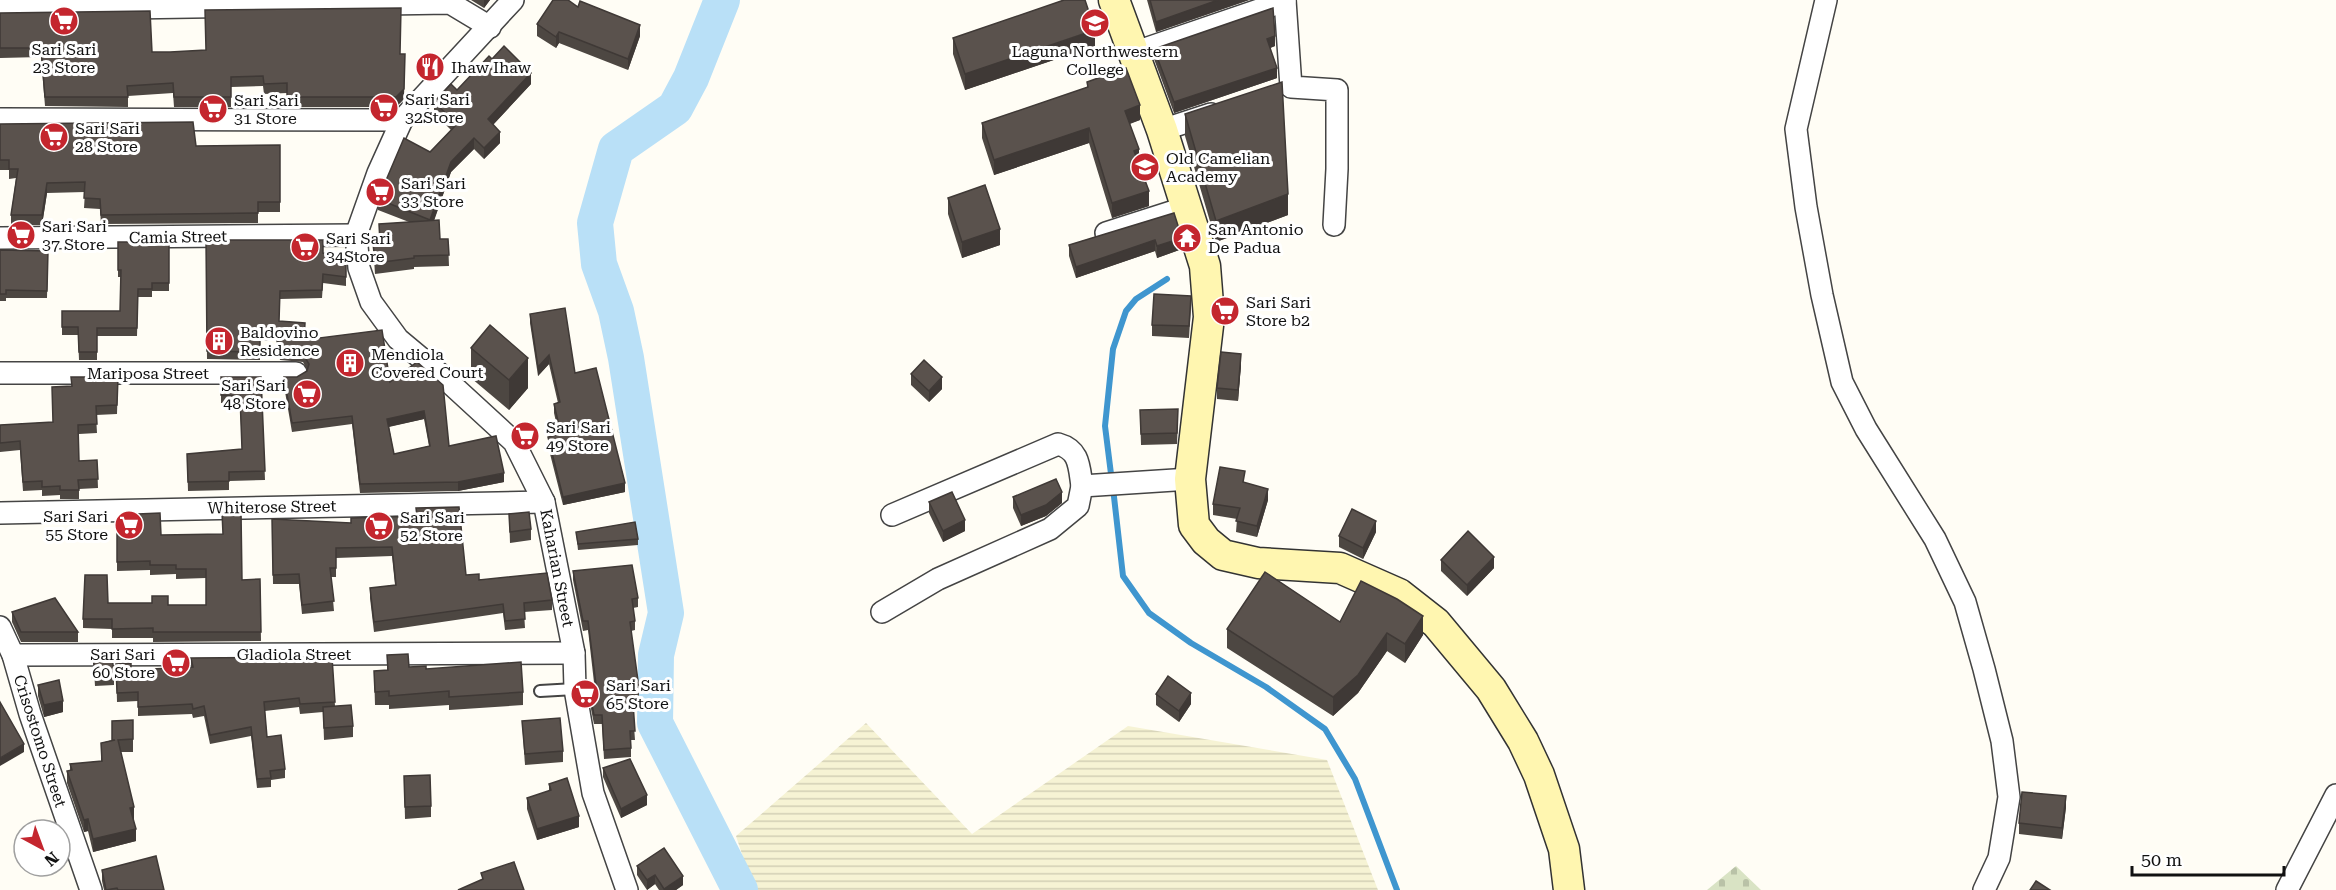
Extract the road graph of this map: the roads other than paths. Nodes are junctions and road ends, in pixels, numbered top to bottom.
1 (513, 0) edge
2 (1114, 0) edge
3 (1826, 0) edge
4 (1285, 1) edge
5 (0, 10) edge
6 (490, 27) junction
7 (1133, 53) junction
8 (1291, 87) junction
9 (1269, 94) edge
10 (1226, 108) edge
11 (0, 119) edge
12 (402, 120) junction
13 (1161, 130) junction
14 (1187, 207) junction
15 (1334, 225) dead end
16 (1106, 232) edge
17 (356, 235) junction
18 (0, 238) edge
19 (0, 372) edge
20 (296, 373) dead end
21 (1190, 479) junction
22 (1082, 486) junction
23 (544, 502) junction
24 (0, 513) edge
25 (892, 515) dead end
26 (882, 612) dead end
27 (0, 627) edge
28 (574, 653) junction
29 (13, 655) junction
30 (575, 689) junction
31 (540, 691) dead end
32 (2336, 795) edge
33 (91, 890) edge
34 (627, 890) edge
35 (1569, 890) edge
36 (1984, 890) edge
37 (2287, 890) edge

1 - 6 street, Kaharian Street
2 - 7 main road
3 - 36 street
4 - 7 street
4 - 8 street
5 - 6 street
6 - 12 street, Kaharian Street
7 - 13 main road
8 - 9 street
8 - 15 street
10 - 13 street
11 - 12 street
12 - 17 street, Kaharian Street
13 - 14 main road
14 - 16 street
14 - 21 main road
17 - 18 street, Camia Street
17 - 23 street, Kaharian Street
19 - 20 street, Mariposa Street
21 - 22 street
21 - 35 main road
22 - 25 street
22 - 26 street
23 - 24 street, Whiterose Street
23 - 28 street, Kaharian Street
27 - 29 street, Crisostomo Street
28 - 29 street, Gladiola Street
28 - 30 street, Kaharian Street
29 - 33 street, Crisostomo Street
30 - 31 lane
30 - 34 street, Kaharian Street
32 - 37 street

